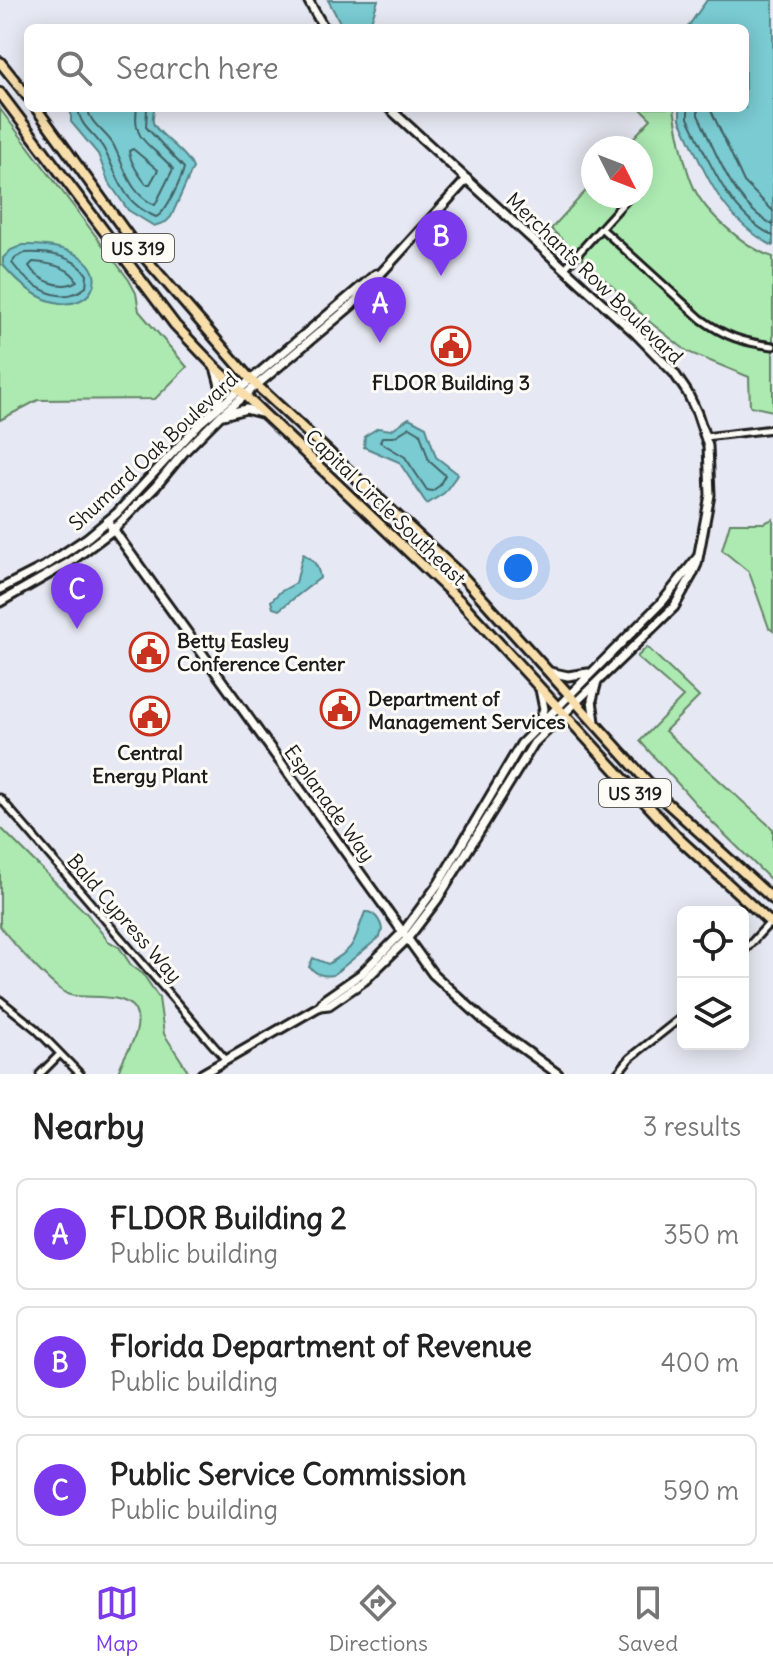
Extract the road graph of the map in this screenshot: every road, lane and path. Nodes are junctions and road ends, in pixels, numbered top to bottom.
1 (308, 0) edge
2 (322, 24) edge
3 (0, 62) edge
4 (24, 92) edge
5 (0, 93) edge
6 (39, 112) edge
7 (393, 112) edge
8 (467, 179) junction
9 (619, 208) edge
10 (601, 228) junction
11 (564, 269) junction
12 (773, 346) edge
13 (215, 367) junction
14 (254, 383) junction
15 (242, 392) junction
16 (219, 411) junction
17 (266, 415) junction
18 (773, 429) edge
19 (705, 437) junction
20 (147, 478) junction
21 (156, 486) junction
22 (107, 521) junction
23 (114, 529) junction
24 (698, 556) junction
25 (0, 589) edge
26 (0, 602) edge
27 (550, 672) junction
28 (590, 673) junction
29 (596, 684) junction
30 (539, 687) junction
31 (569, 693) junction
32 (577, 702) junction
33 (557, 706) junction
34 (564, 714) junction
35 (595, 722) junction
36 (538, 724) junction
37 (489, 796) junction
38 (0, 798) edge
39 (497, 801) junction
40 (773, 899) edge
41 (772, 922) edge
42 (406, 935) junction
43 (749, 946) edge
44 (0, 1000) edge
45 (677, 1021) edge
46 (60, 1054) junction
47 (226, 1060) junction
48 (40, 1074) edge
49 (80, 1074) edge
50 (202, 1074) edge
51 (558, 1074) edge
52 (617, 1074) edge

1 - 2 street
3 - 4 main road
5 - 13 main road, Capital Circle Southeast / US 319
6 - 14 main road, Capital Circle Southeast / US 319
7 - 8 street, Merchants Row Boulevard
8 - 11 street, Merchants Row Boulevard
8 - 14 street, Shumard Oak Boulevard
9 - 10 street
10 - 11 street
10 - 12 street
11 - 19 street, Merchants Row Boulevard
13 - 15 main road, Capital Circle Southeast / US 319
13 - 16 street
14 - 15 street, Shumard Oak Boulevard
14 - 27 main road, Capital Circle Southeast / US 319
15 - 16 street, Shumard Oak Boulevard
15 - 17 main road, Capital Circle Southeast / US 319
16 - 17 street
16 - 20 street, Shumard Oak Boulevard
16 - 21 street, Shumard Oak Boulevard
17 - 30 main road, Capital Circle Southeast / US 319
18 - 19 street
19 - 24 street, Merchants Row Boulevard
20 - 21 street
20 - 22 street, Shumard Oak Boulevard
21 - 23 street, Shumard Oak Boulevard
22 - 23 street, Esplanade Way
22 - 25 street, Shumard Oak Boulevard
23 - 26 street, Shumard Oak Boulevard
23 - 42 street, Esplanade Way
24 - 28 street, Merchants Row Boulevard
24 - 29 street, Merchants Row Boulevard
27 - 28 street
27 - 31 main road, Capital Circle Southeast / US 319
28 - 31 street, Merchants Row Boulevard
29 - 32 street, Merchants Row Boulevard
29 - 35 street
30 - 33 main road, Capital Circle Southeast / US 319
30 - 36 street
31 - 32 main road, Capital Circle Southeast / US 319
31 - 33 street, Merchants Row Boulevard
32 - 34 street, Merchants Row Boulevard
32 - 35 main road, Capital Circle Southeast / US 319
33 - 34 main road, Capital Circle Southeast / US 319
33 - 36 street, Merchants Row Boulevard
34 - 39 street, Merchants Row Boulevard
34 - 41 main road, Capital Circle Southeast / US 319
35 - 40 main road, Capital Circle Southeast / US 319
36 - 37 street, Merchants Row Boulevard
37 - 39 street
37 - 42 street, Merchants Row Boulevard
38 - 47 street, Bald Cypress Way
39 - 42 street, Merchants Row Boulevard
41 - 43 street
42 - 47 street, Merchants Row Boulevard
42 - 51 street, Esplanade Way
44 - 46 street
45 - 52 street
46 - 48 street
46 - 49 street
47 - 50 street, Merchants Row Boulevard

